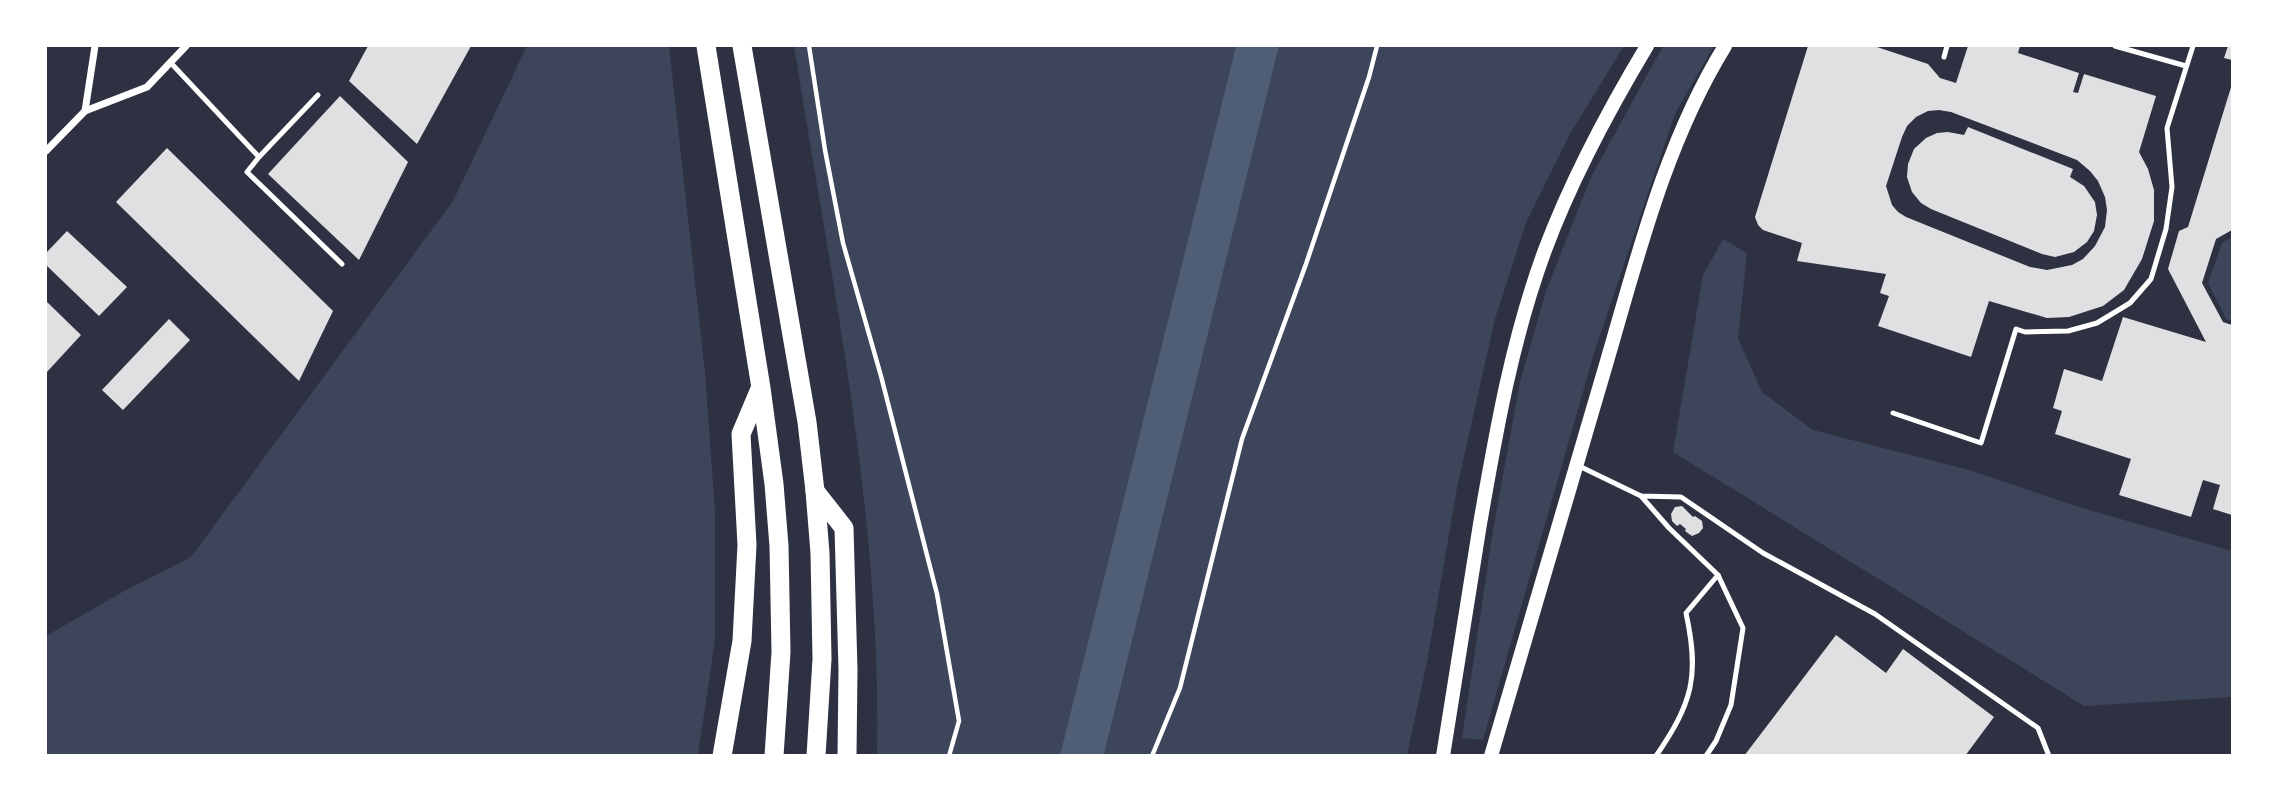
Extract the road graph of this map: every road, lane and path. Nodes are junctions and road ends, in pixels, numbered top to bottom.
1 (95, 46) edge
2 (186, 46) edge
3 (706, 46) edge
4 (742, 46) edge
5 (809, 46) edge
6 (1377, 46) edge
7 (1647, 46) edge
8 (1725, 46) edge
9 (1947, 46) edge
10 (2115, 46) edge
11 (2193, 46) edge
12 (1944, 57) dead end
13 (170, 62) junction
14 (2186, 66) junction
15 (318, 95) dead end
16 (85, 111) junction
17 (46, 150) edge
18 (259, 157) junction
19 (342, 264) dead end
20 (761, 388) junction
21 (1893, 413) dead end
22 (1576, 465) junction
23 (815, 491) junction
24 (1641, 496) junction
25 (1718, 575) junction
26 (722, 755) edge
27 (774, 755) edge
28 (816, 755) edge
29 (847, 755) edge
30 (948, 755) edge
31 (1152, 755) edge
32 (1443, 755) edge
33 (1491, 755) edge
34 (1656, 755) edge
35 (1706, 755) edge
36 (2049, 755) edge

1 - 16 street
2 - 13 street
3 - 20 highway
4 - 23 highway
5 - 30 path
6 - 31 path
7 - 32 main road
8 - 22 main road
9 - 12 lane
10 - 14 lane
11 - 14 lane
13 - 16 street
13 - 18 lane
14 - 21 lane
15 - 18 lane
16 - 17 street
18 - 19 lane
20 - 26 highway
20 - 27 highway
22 - 24 lane
22 - 33 main road
23 - 28 highway
23 - 29 highway
24 - 25 lane
24 - 36 lane
25 - 34 lane
25 - 35 lane

